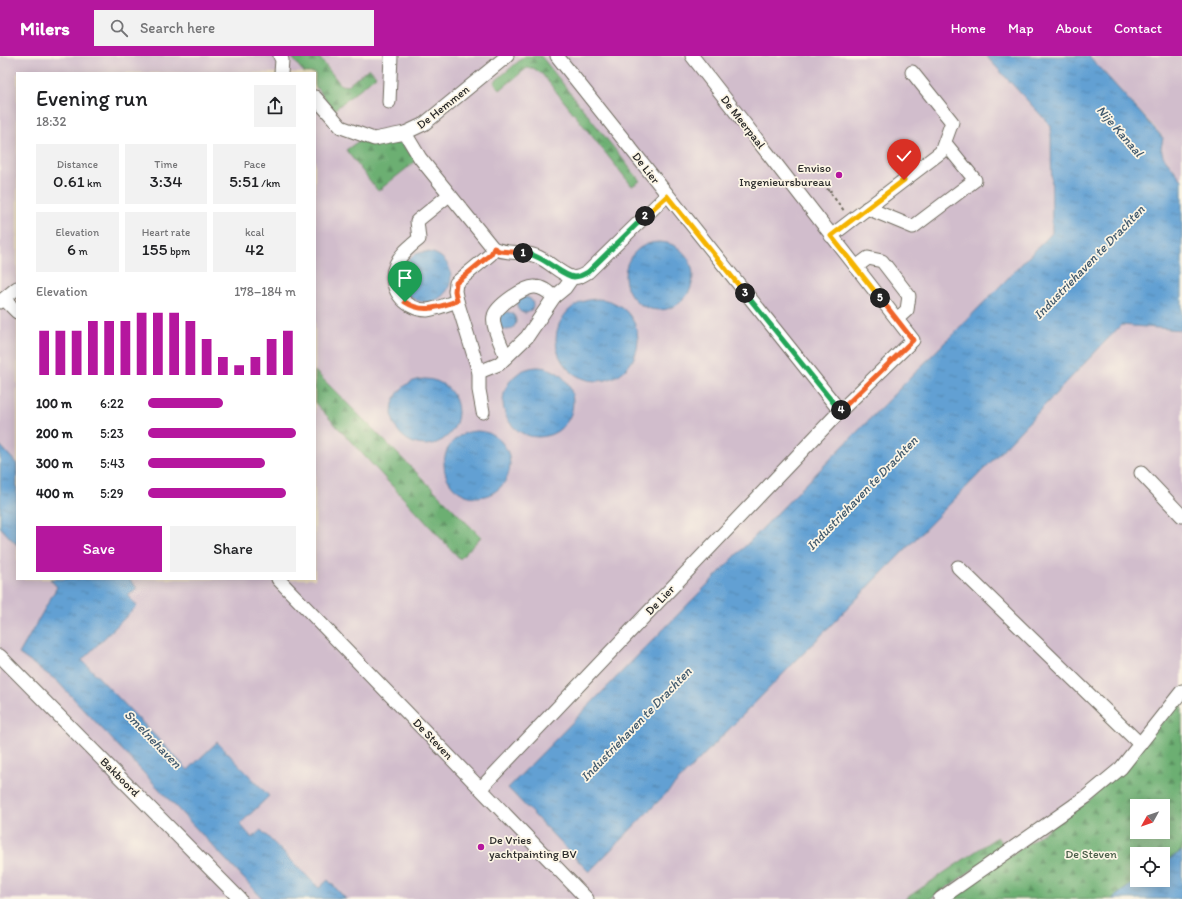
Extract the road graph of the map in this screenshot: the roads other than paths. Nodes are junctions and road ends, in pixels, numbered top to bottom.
1 (280, 56) edge
2 (391, 56) edge
3 (506, 56) edge
4 (557, 56) edge
5 (692, 56) edge
6 (281, 72) edge
7 (912, 72) dead end
8 (316, 98) edge
9 (389, 102) dead end
10 (405, 134) junction
11 (945, 143) junction
12 (449, 194) junction
13 (667, 196) junction
14 (867, 208) junction
15 (831, 236) junction
16 (494, 248) junction
17 (856, 267) junction
18 (572, 278) junction
19 (16, 289) edge
20 (554, 297) junction
21 (2, 300) edge
22 (457, 301) junction
23 (16, 311) edge
24 (897, 319) junction
25 (913, 340) joint
26 (506, 357) junction
27 (479, 372) junction
28 (840, 411) junction
29 (483, 412) dead end
30 (1141, 473) dead end
31 (1182, 516) edge
32 (958, 567) dead end
33 (279, 580) edge
34 (0, 656) edge
35 (1182, 690) edge
36 (1140, 744) junction
37 (481, 788) junction
38 (240, 899) edge
39 (587, 899) edge
40 (940, 899) edge

1 - 6 street
2 - 9 street
3 - 10 street, De Hemmen
4 - 13 street, De Lier
5 - 15 street, De Meerpaal
7 - 11 street
8 - 10 street, De Hemmen
10 - 12 street
11 - 14 street
11 - 14 street
12 - 16 street
12 - 22 street
13 - 18 street
13 - 28 street, De Lier
14 - 15 street
15 - 17 street, De Meerpaal
16 - 18 street
16 - 22 street
17 - 24 street, De Meerpaal
17 - 24 street
18 - 20 street
19 - 21 street
20 - 26 street
20 - 26 street
21 - 23 street
22 - 27 street
24 - 25 street, De Meerpaal
25 - 28 street, De Lier
26 - 27 street
27 - 29 street
28 - 37 street, De Lier
30 - 31 street
32 - 36 street
33 - 37 street, De Steven
34 - 38 street, Bakboord
35 - 36 street
36 - 40 street
37 - 39 street, De Steven

